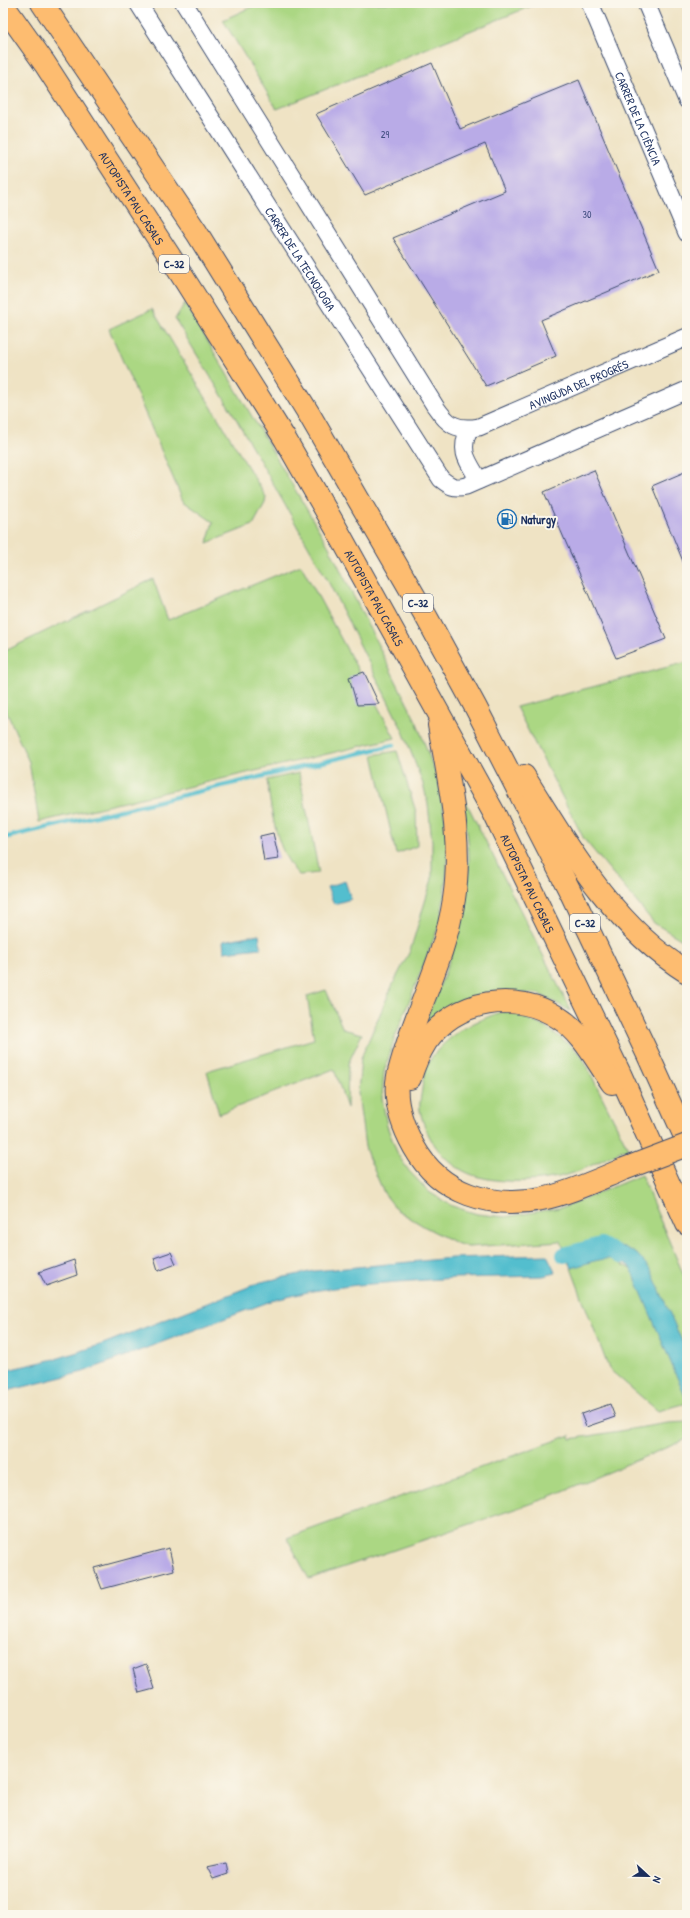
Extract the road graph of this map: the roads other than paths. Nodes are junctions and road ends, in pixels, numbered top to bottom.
1 (42, 3) edge
2 (138, 3) edge
3 (184, 3) edge
4 (590, 3) edge
5 (646, 3) edge
6 (3, 5) edge
7 (687, 100) edge
8 (687, 233) edge
9 (687, 337) edge
10 (687, 390) edge
11 (469, 429) junction
12 (479, 480) junction
13 (437, 708) junction
14 (476, 708) junction
15 (687, 972) edge
16 (643, 1126) junction
17 (408, 1137) junction
18 (687, 1141) edge
19 (687, 1145) edge
20 (687, 1224) edge

1 - 14 highway, C-32
2 - 12 street, CARRER DE LA TECNOLOGIA
3 - 11 street
4 - 8 street, CARRER DE LA CIÈNCIA
5 - 7 street
6 - 13 highway, AUTOPISTA PAU CASALS / C-32
9 - 11 street, AVINGUDA DEL PROGRÉS
10 - 12 street
11 - 12 street
13 - 16 highway, AUTOPISTA PAU CASALS / C-32
13 - 17 highway
14 - 15 highway
14 - 18 highway, C-32
16 - 17 highway
16 - 20 highway, AUTOPISTA PAU CASALS / C-32
17 - 19 highway, bridge

